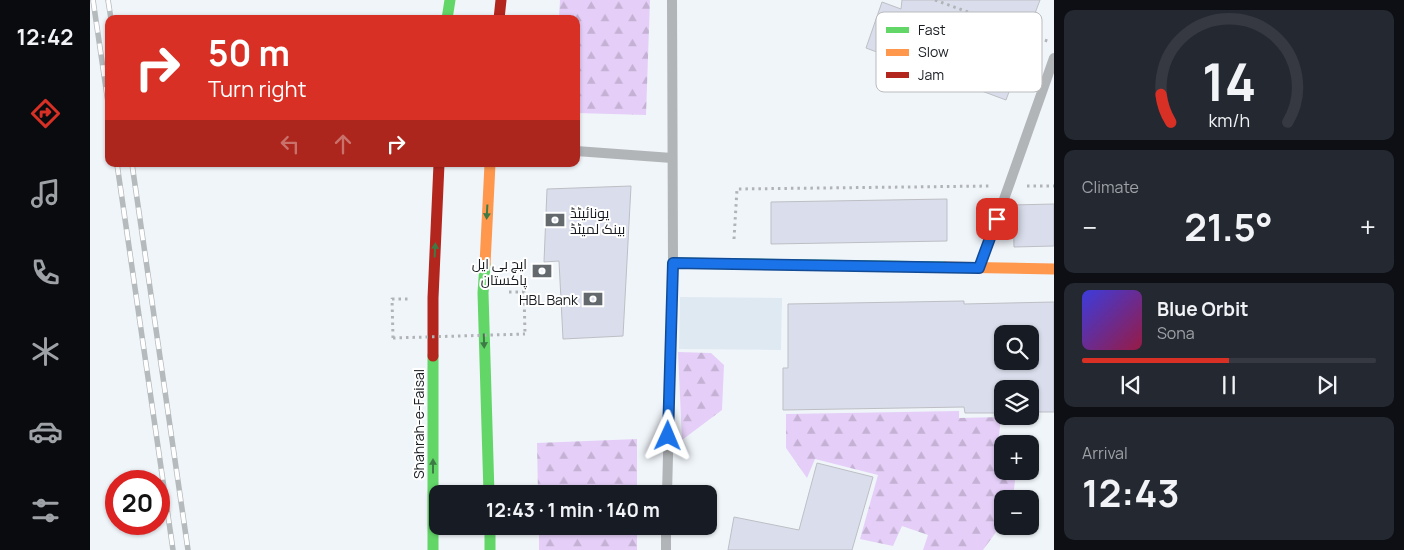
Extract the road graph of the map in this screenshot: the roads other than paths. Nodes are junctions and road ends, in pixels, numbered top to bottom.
1 (450, 0) edge
2 (502, 0) edge
3 (672, 0) edge
4 (448, 15) edge
5 (500, 15) edge
6 (1054, 58) edge
7 (1042, 91) edge
8 (1042, 92) edge
9 (580, 152) edge
10 (672, 158) junction
11 (439, 167) edge
12 (490, 167) edge
13 (673, 263) junction
14 (979, 268) junction
15 (1054, 270) edge
16 (489, 485) edge
17 (667, 485) edge
18 (490, 535) edge
19 (666, 535) edge
20 (433, 550) edge
21 (490, 550) edge
22 (666, 550) edge

1 - 4 main road
2 - 5 main road
3 - 10 lane
6 - 7 lane
8 - 14 lane
9 - 10 lane
10 - 13 lane
20 -> 11 main road, Shahrah-e-Faisal
12 -> 16 main road
13 - 14 main road
13 - 17 lane
14 - 15 main road
18 - 21 main road
19 - 22 lane

